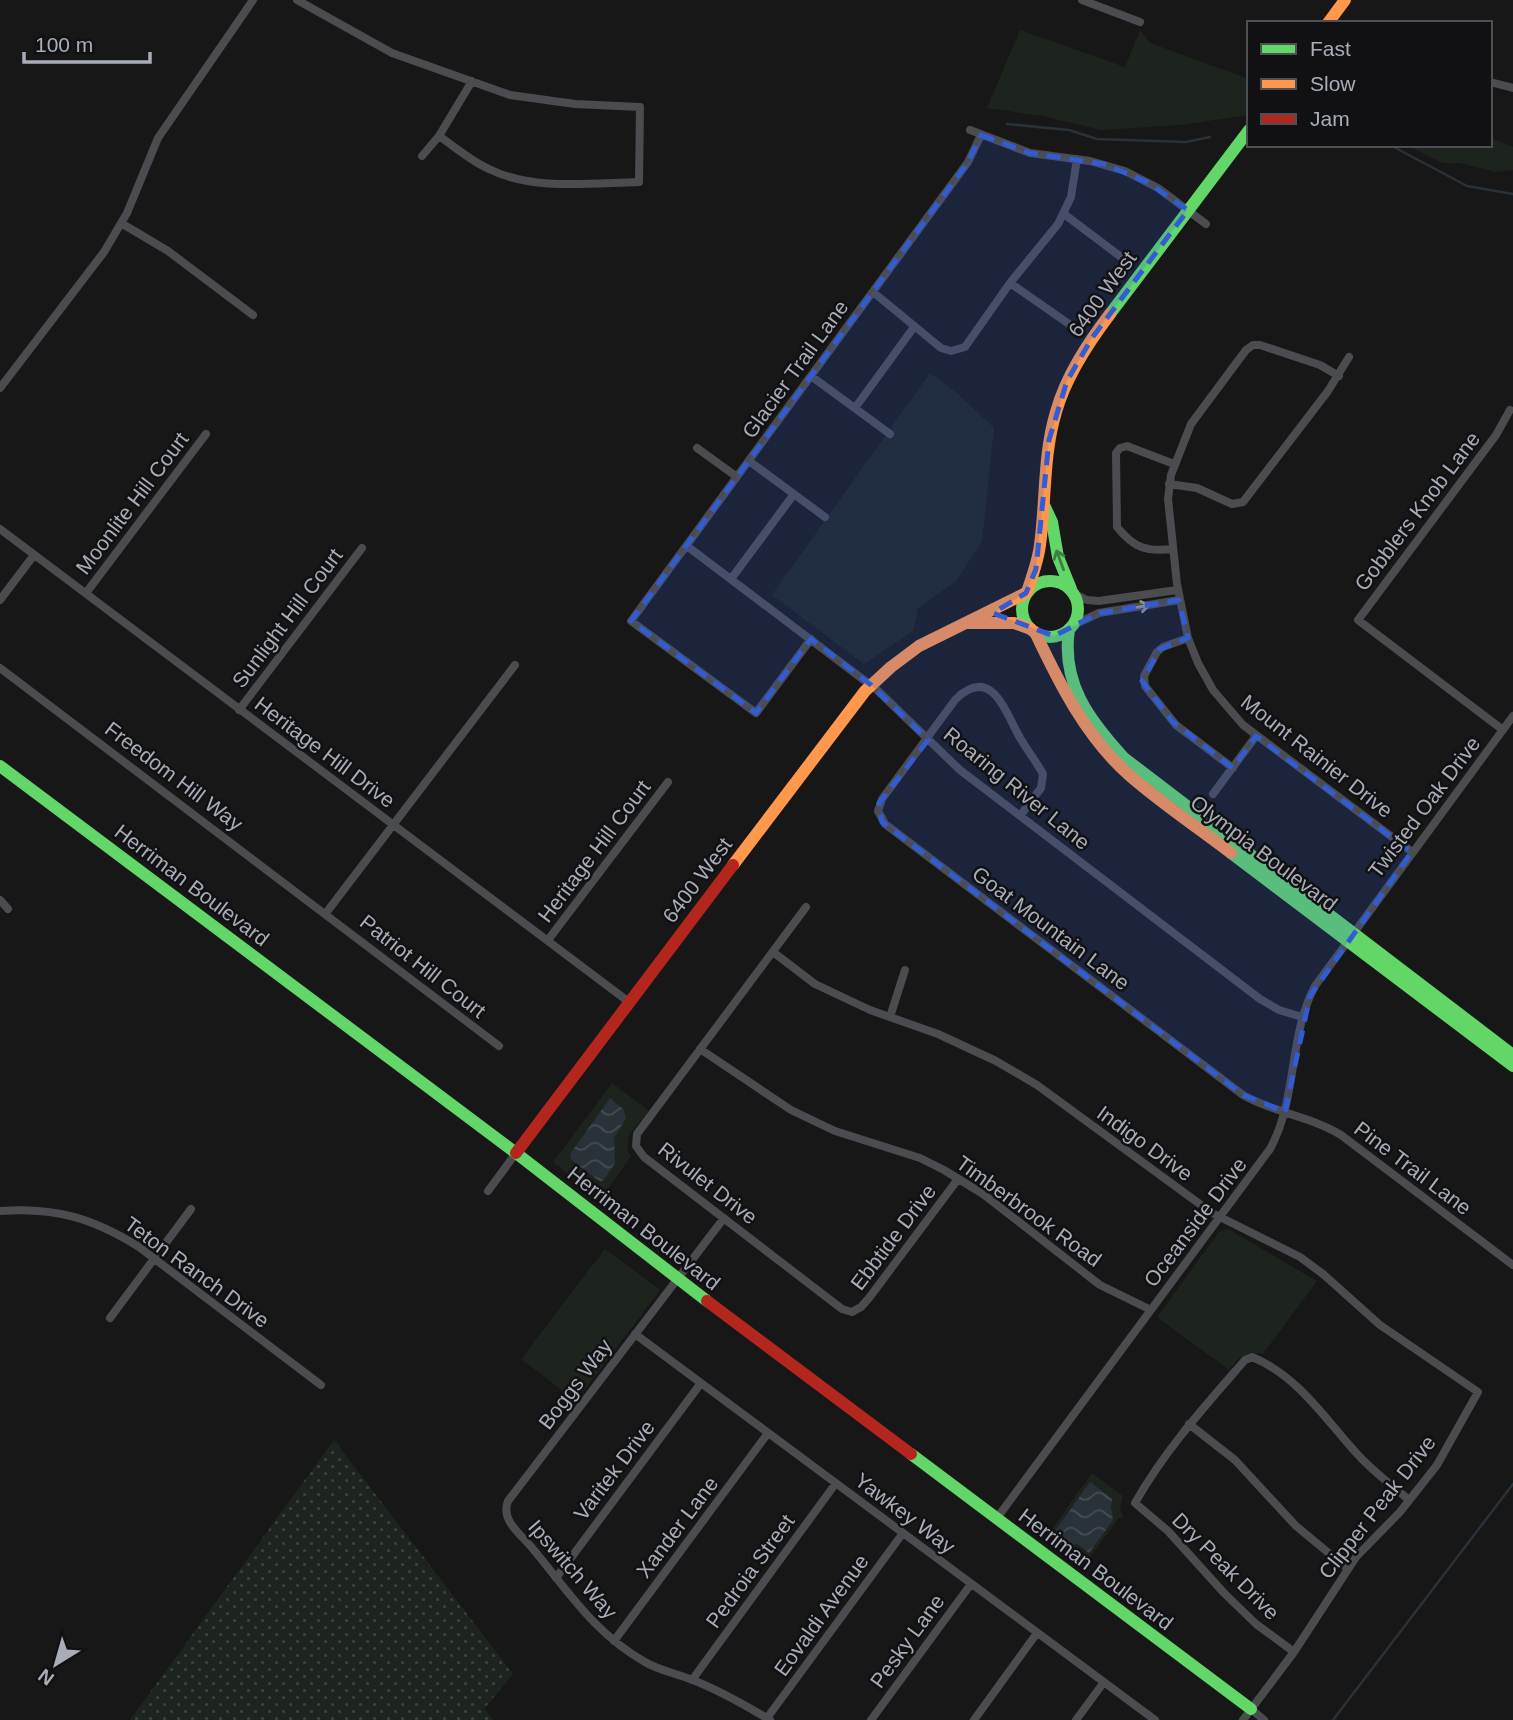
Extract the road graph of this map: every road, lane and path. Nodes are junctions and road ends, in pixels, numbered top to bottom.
1 (253, 0) edge
2 (297, 0) edge
3 (1345, 0) edge
4 (1085, 1) edge
5 (1329, 21) edge
6 (1140, 22) dead end
7 (472, 81) junction
8 (1492, 83) edge
9 (1513, 88) edge
10 (970, 131) dead end
11 (1247, 133) edge
12 (981, 135) junction
13 (439, 136) junction
14 (422, 156) dead end
15 (1077, 159) junction
16 (1188, 210) junction
17 (1064, 214) junction
18 (121, 223) junction
19 (1206, 224) dead end
20 (1121, 257) dead end
21 (1010, 283) junction
22 (873, 292) junction
23 (253, 315) dead end
24 (1069, 324) dead end
25 (914, 327) junction
26 (1349, 357) dead end
27 (811, 376) junction
28 (1339, 376) junction
29 (0, 388) edge
30 (855, 408) junction
31 (1510, 410) dead end
32 (206, 434) dead end
33 (890, 434) dead end
34 (697, 448) dead end
35 (749, 461) junction
36 (1174, 464) junction
37 (737, 477) junction
38 (1169, 484) junction
39 (794, 494) junction
40 (1045, 507) junction
41 (825, 517) dead end
42 (0, 529) edge
43 (687, 545) junction
44 (362, 548) dead end
45 (1173, 549) junction
46 (34, 555) junction
47 (731, 579) junction
48 (86, 593) junction
49 (1027, 593) junction
50 (1073, 593) junction
51 (1178, 595) junction
52 (0, 600) edge
53 (966, 623) junction
54 (1071, 627) junction
55 (1033, 631) junction
56 (1188, 638) junction
57 (811, 639) junction
58 (515, 665) dead end
59 (0, 668) edge
60 (871, 685) junction
61 (239, 709) junction
62 (1513, 716) edge
63 (1503, 730) junction
64 (1256, 736) junction
65 (928, 740) junction
66 (0, 766) edge
67 (1233, 768) junction
68 (668, 782) dead end
69 (1213, 794) dead end
70 (1020, 816) junction
71 (394, 825) junction
72 (1412, 852) junction
73 (0, 900) edge
74 (806, 908) dead end
75 (8, 909) dead end
76 (326, 913) junction
77 (1363, 919) joint
78 (1349, 937) junction
79 (548, 940) junction
80 (773, 952) junction
81 (905, 970) dead end
82 (629, 1002) junction
83 (890, 1017) junction
84 (1302, 1017) junction
85 (499, 1046) dead end
86 (700, 1049) junction
87 (1513, 1055) edge
88 (1513, 1066) edge
89 (1285, 1112) junction
90 (516, 1153) junction
91 (958, 1179) junction
92 (488, 1191) dead end
93 (191, 1209) dead end
94 (0, 1211) edge
95 (1220, 1217) junction
96 (724, 1218) junction
97 (155, 1259) junction
98 (1513, 1265) edge
99 (677, 1279) junction
100 (1151, 1310) junction
101 (852, 1312) joint
102 (110, 1318) dead end
103 (635, 1334) junction
104 (701, 1383) junction
105 (321, 1385) dead end
106 (1478, 1392) joint
107 (1189, 1424) junction
108 (768, 1433) junction
109 (836, 1483) junction
110 (1409, 1500) junction
111 (505, 1511) joint
112 (997, 1518) junction
113 (903, 1533) junction
114 (1348, 1569) junction
115 (556, 1578) junction
116 (971, 1584) junction
117 (1037, 1633) junction
118 (614, 1641) junction
119 (1294, 1652) junction
120 (692, 1680) junction
121 (1104, 1682) junction
122 (1247, 1715) edge
123 (769, 1719) edge
124 (871, 1720) edge
125 (974, 1720) edge
126 (1076, 1720) edge
127 (1155, 1720) edge
128 (1264, 1720) edge

1 - 18 street
2 - 7 street
3 - 5 street
4 - 6 street
7 - 13 street
7 - 13 street
8 - 9 street
10 - 12 street
11 - 16 street, 6400 West
12 - 15 street
12 - 22 street, Glacier Trail Lane
13 - 14 street
15 - 16 street
15 - 17 street
16 - 19 street
16 - 40 street, 6400 West
17 - 20 street
17 - 21 street
18 - 23 street
18 - 29 street
21 - 24 street
21 - 25 street
22 - 25 street
22 - 27 street, Glacier Trail Lane
25 - 30 street
26 - 28 street
27 - 30 street
27 - 35 street, Glacier Trail Lane
28 - 36 street, Mount Rainier Drive
28 - 38 street
30 - 33 street
31 - 63 street, Gobblers Knob Lane
32 - 48 street, Moonlite Hill Court
34 - 37 street
35 - 37 street, Glacier Trail Lane
35 - 39 street
36 - 38 street, Mount Rainier Drive
36 - 45 street
37 - 43 street, Glacier Trail Lane
38 - 45 street, Mount Rainier Drive
39 - 41 street
39 - 47 street
40 - 49 street, 6400 West
50 -> 40 street, 6400 West
42 - 46 street, Heritage Hill Drive
43 - 47 street, Roaring River Lane
43 - 57 street, Glacier Trail Lane
44 - 61 street, Sunlight Hill Court
45 - 51 street, Mount Rainier Drive
46 - 48 street, Heritage Hill Drive
46 - 52 street
47 - 57 street, Roaring River Lane
48 - 61 street, Heritage Hill Drive
49 - 50 street
49 - 53 street, 6400 West
49 - 55 street
50 - 51 street
50 - 54 street
54 -> 51 street
51 - 56 street, Mount Rainier Drive
53 - 55 street, 6400 West
53 - 60 street, 6400 West
54 - 55 street
54 - 78 street, Olympia Boulevard
55 - 78 street, Olympia Boulevard
56 - 64 street, Mount Rainier Drive
56 - 67 street
57 - 60 street, Roaring River Lane
58 - 71 street
59 - 76 street, Freedom Hill Way
60 - 65 street, Roaring River Lane
60 - 82 street, 6400 West
61 - 71 street, Heritage Hill Drive
62 - 63 street, Twisted Oak Drive
63 - 72 street, Twisted Oak Drive
64 - 67 street
64 - 72 street, Mount Rainier Drive
65 - 70 street, Roaring River Lane
65 - 70 street, Goat Mountain Lane
65 - 89 street, Goat Mountain Lane
66 - 90 street, Herriman Boulevard
67 - 69 street
68 - 79 street, Heritage Hill Court
70 - 84 street, Roaring River Lane
71 - 76 street
71 - 79 street, Heritage Hill Drive
72 - 77 street, Twisted Oak Drive
73 - 75 street
74 - 80 street, Rivulet Drive
76 - 85 street, Patriot Hill Court
77 - 78 street, Oceanside Drive
78 - 84 street, Oceanside Drive
78 - 87 street, Olympia Boulevard
78 - 88 street, Olympia Boulevard
79 - 82 street, Heritage Hill Drive
80 - 83 street, Indigo Drive
80 - 86 street, Rivulet Drive
81 - 83 street
82 - 90 street, 6400 West
83 - 95 street, Indigo Drive
84 - 89 street, Oceanside Drive
86 - 91 street, Timberbrook Road
86 - 96 street, Rivulet Drive
89 - 95 street, Oceanside Drive
89 - 98 street, Pine Trail Lane
90 - 92 street, 6400 West
90 - 99 street, Herriman Boulevard
91 - 100 street, Timberbrook Road
91 - 101 street, Ebbtide Drive
93 - 97 street
94 - 97 street, Teton Ranch Drive
95 - 100 street, Oceanside Drive
95 - 106 street, Indigo Drive
96 - 99 street, Boggs Way
96 - 101 street, Rivulet Drive
97 - 102 street
97 - 105 street, Teton Ranch Drive
99 - 103 street, Boggs Way
99 - 112 street, Herriman Boulevard
100 - 112 street, Oceanside Drive
103 - 104 street, Yawkey Way
103 - 111 street, Boggs Way
104 - 108 street, Yawkey Way
104 - 115 street, Varitek Drive
106 - 110 street, Clipper Peak Drive
107 - 110 street
107 - 114 street
107 - 119 street, Dry Peak Drive
108 - 109 street, Yawkey Way
108 - 118 street, Xander Lane
109 - 113 street, Yawkey Way
109 - 120 street, Pedroia Street
110 - 114 street, Clipper Peak Drive
111 - 115 street, Ipswitch Way
112 - 122 street, Herriman Boulevard
113 - 116 street, Yawkey Way
113 - 123 street, Eovaldi Avenue
114 - 119 street, Clipper Peak Drive
115 - 118 street, Ipswitch Way
116 - 117 street, Yawkey Way
116 - 124 street, Pesky Lane
117 - 121 street, Yawkey Way
117 - 125 street
118 - 120 street, Ipswitch Way
119 - 122 street, Clipper Peak Drive
120 - 123 street, Ipswitch Way
121 - 126 street
121 - 127 street, Yawkey Way
122 - 128 street, Herriman Boulevard

